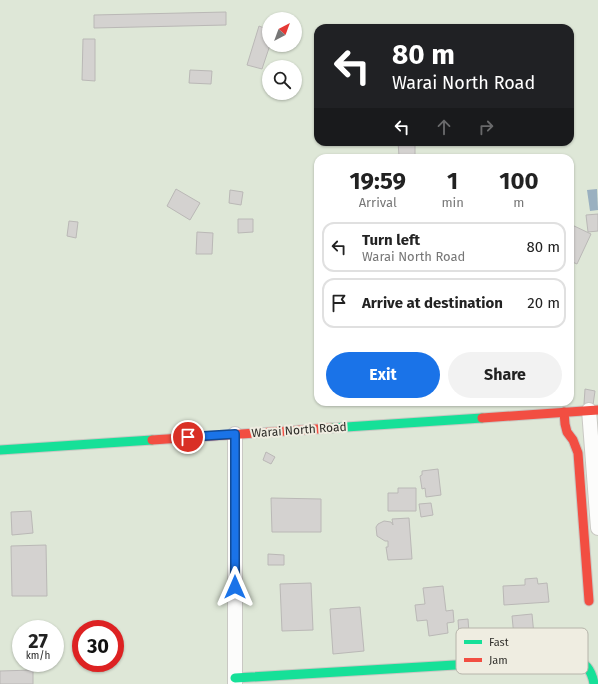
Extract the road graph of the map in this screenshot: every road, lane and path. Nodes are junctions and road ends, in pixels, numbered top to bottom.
1 (594, 410) edge
2 (564, 412) junction
3 (235, 434) junction
4 (0, 450) edge
5 (598, 528) edge
6 (589, 601) dead end
7 (456, 666) edge
8 (588, 667) edge
9 (235, 681) edge
10 (594, 684) edge

1 - 2 street, Warai North Road
1 - 5 street
2 - 3 street, Warai North Road
2 - 6 street
3 - 4 street, Warai North Road
3 - 9 street
7 - 9 street
8 - 10 street

